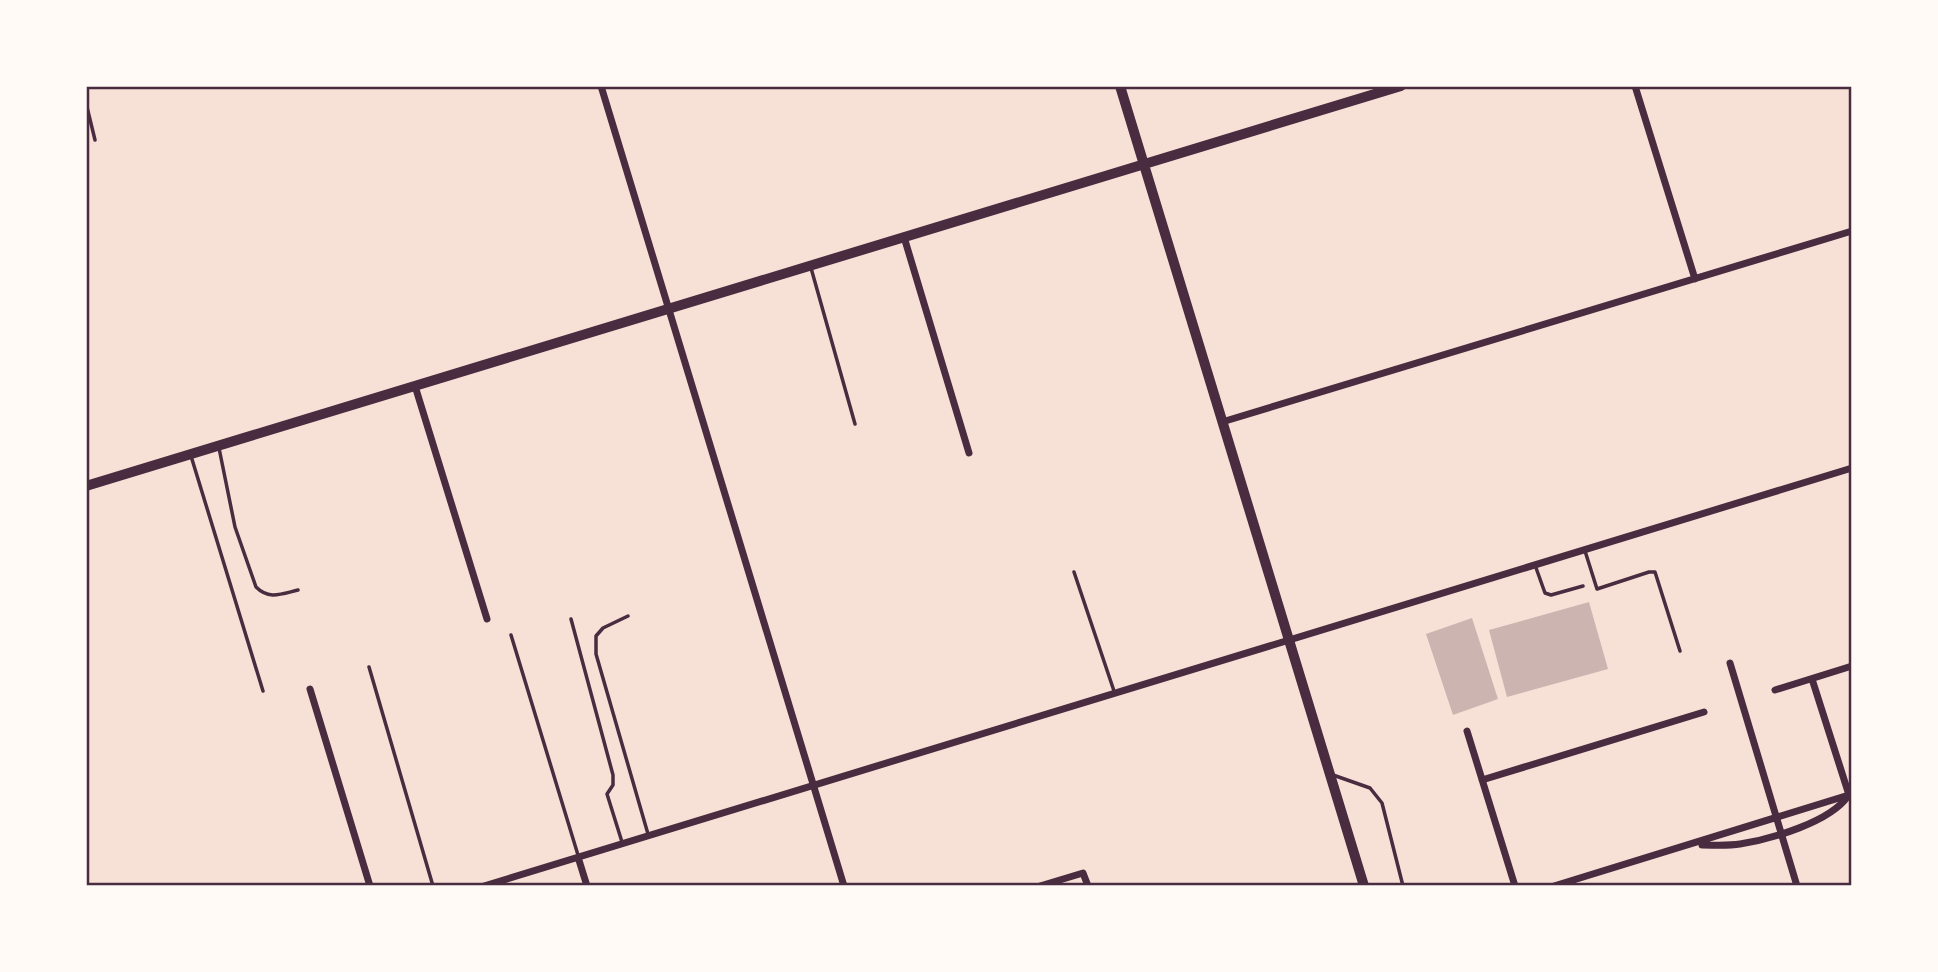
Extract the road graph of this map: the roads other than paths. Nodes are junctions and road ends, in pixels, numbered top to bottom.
1 (601, 86) edge
2 (1120, 86) edge
3 (1401, 86) edge
4 (1635, 86) edge
5 (86, 103) edge
6 (88, 123) edge
7 (95, 140) dead end
8 (1144, 164) junction
9 (1852, 231) edge
10 (904, 237) junction
11 (810, 266) junction
12 (1695, 279) junction
13 (669, 309) junction
14 (415, 386) junction
15 (1222, 422) junction
16 (855, 424) dead end
17 (218, 446) junction
18 (969, 453) dead end
19 (191, 454) junction
20 (1852, 468) edge
21 (86, 486) edge
22 (1585, 549) junction
23 (1535, 565) junction
24 (1074, 572) dead end
25 (1583, 586) dead end
26 (298, 590) dead end
27 (628, 616) dead end
28 (486, 619) dead end
29 (571, 619) dead end
30 (511, 635) dead end
31 (1289, 640) junction
32 (1680, 651) dead end
33 (1730, 663) dead end
34 (1852, 666) edge
35 (369, 667) dead end
36 (1812, 679) junction
37 (310, 689) dead end
38 (1775, 690) dead end
39 (262, 691) dead end
40 (1114, 693) junction
41 (1704, 712) dead end
42 (1467, 731) dead end
43 (1330, 774) junction
44 (1482, 780) junction
45 (814, 786) junction
46 (1850, 795) edge
47 (1776, 817) junction
48 (1781, 833) junction
49 (649, 836) junction
50 (623, 844) junction
51 (1694, 844) junction
52 (578, 857) junction
53 (370, 886) edge
54 (433, 886) edge
55 (484, 886) edge
56 (587, 886) edge
57 (844, 886) edge
58 (1040, 886) edge
59 (1087, 886) edge
60 (1364, 886) edge
61 (1403, 886) edge
62 (1515, 886) edge
63 (1554, 886) edge
64 (1797, 886) edge

1 - 13 street
2 - 8 main road
3 - 8 main road
4 - 12 street
5 - 6 lane
6 - 7 lane
8 - 10 main road
8 - 15 main road
9 - 12 street
10 - 11 main road
10 - 18 street
11 - 13 main road
11 - 16 lane
12 - 15 street
13 - 14 main road
13 - 45 street
14 - 17 main road
14 - 28 street
15 - 31 main road
17 - 19 main road
17 - 26 lane
19 - 21 main road
19 - 39 lane
20 - 22 street
22 - 23 street
22 - 32 lane
23 - 25 lane
23 - 31 street
24 - 40 lane
27 - 49 lane
29 - 50 lane
30 - 52 lane
31 - 40 street
31 - 43 main road
33 - 47 street
34 - 36 street
35 - 54 lane
36 - 38 street
36 - 46 street
37 - 53 street
40 - 45 street
41 - 44 street
42 - 44 street
43 - 60 main road
43 - 61 lane
44 - 62 street
45 - 49 street
45 - 57 street
46 - 47 street
46 - 48 street
47 - 48 street
47 - 51 street
48 - 51 street
48 - 64 street
49 - 50 street
50 - 52 street
51 - 63 street
52 - 55 street
52 - 56 street
58 - 59 street

